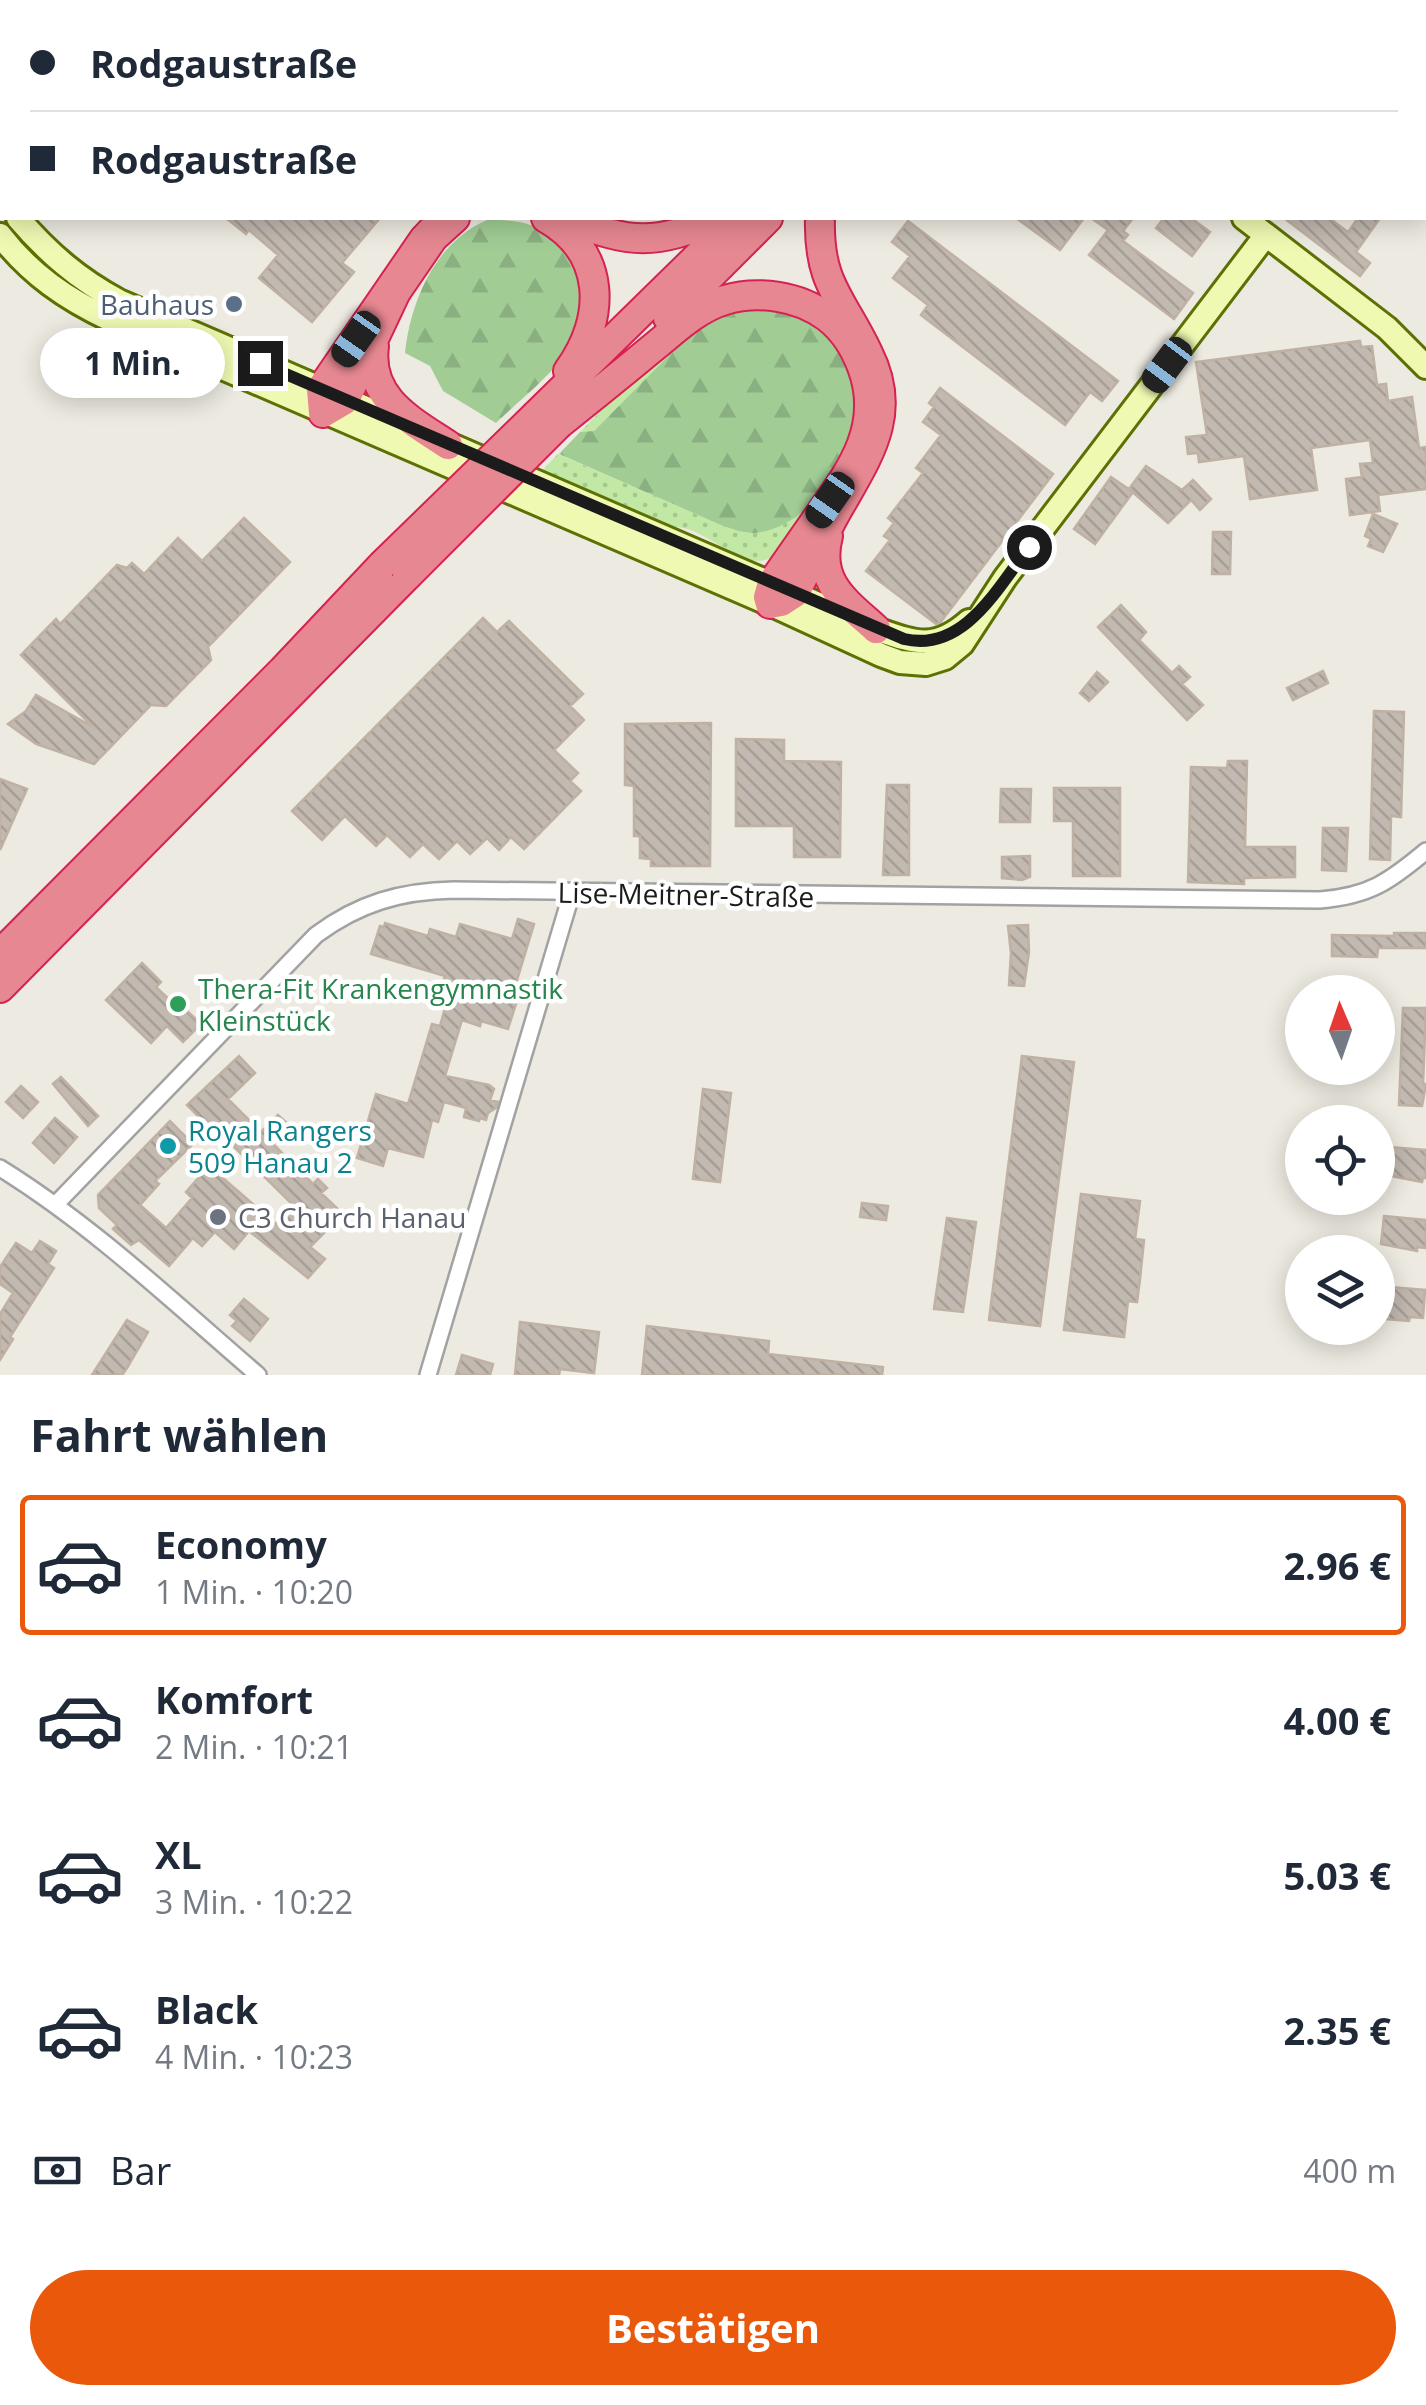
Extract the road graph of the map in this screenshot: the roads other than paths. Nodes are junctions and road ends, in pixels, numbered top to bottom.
1 (20, 220) edge
2 (442, 220) edge
3 (453, 220) edge
4 (549, 220) edge
5 (571, 220) edge
6 (715, 220) edge
7 (735, 220) edge
8 (766, 220) edge
9 (820, 220) edge
10 (1247, 220) edge
11 (0, 235) edge
12 (1266, 235) junction
13 (375, 338) junction
14 (1422, 363) edge
15 (329, 401) junction
16 (548, 419) junction
17 (448, 445) junction
18 (831, 522) junction
19 (395, 571) junction
20 (779, 593) junction
21 (992, 596) junction
22 (876, 629) junction
23 (1426, 851) edge
24 (572, 892) junction
25 (0, 954) edge
26 (0, 988) edge
27 (0, 1168) edge
28 (56, 1204) junction
29 (258, 1375) edge
30 (428, 1375) edge

1 - 15 main road
2 - 15 highway
3 - 13 highway
4 - 16 highway
5 - 6 highway
7 - 16 highway
8 - 16 highway
9 - 18 highway
10 - 12 main road
11 - 15 main road
12 - 14 main road
12 - 21 main road
13 - 15 highway
13 - 17 highway
15 - 17 main road
15 - 20 main road
16 - 19 highway, bridge
16 - 20 highway
17 - 20 main road
18 - 20 highway
18 - 22 highway
19 - 25 highway
19 - 26 highway
20 - 21 main road
20 - 22 main road
21 - 22 main road
23 - 24 street, Lise-Meitner-Straße
24 - 28 street, Lise-Meitner-Straße
24 - 30 street
27 - 28 street
28 - 29 street

